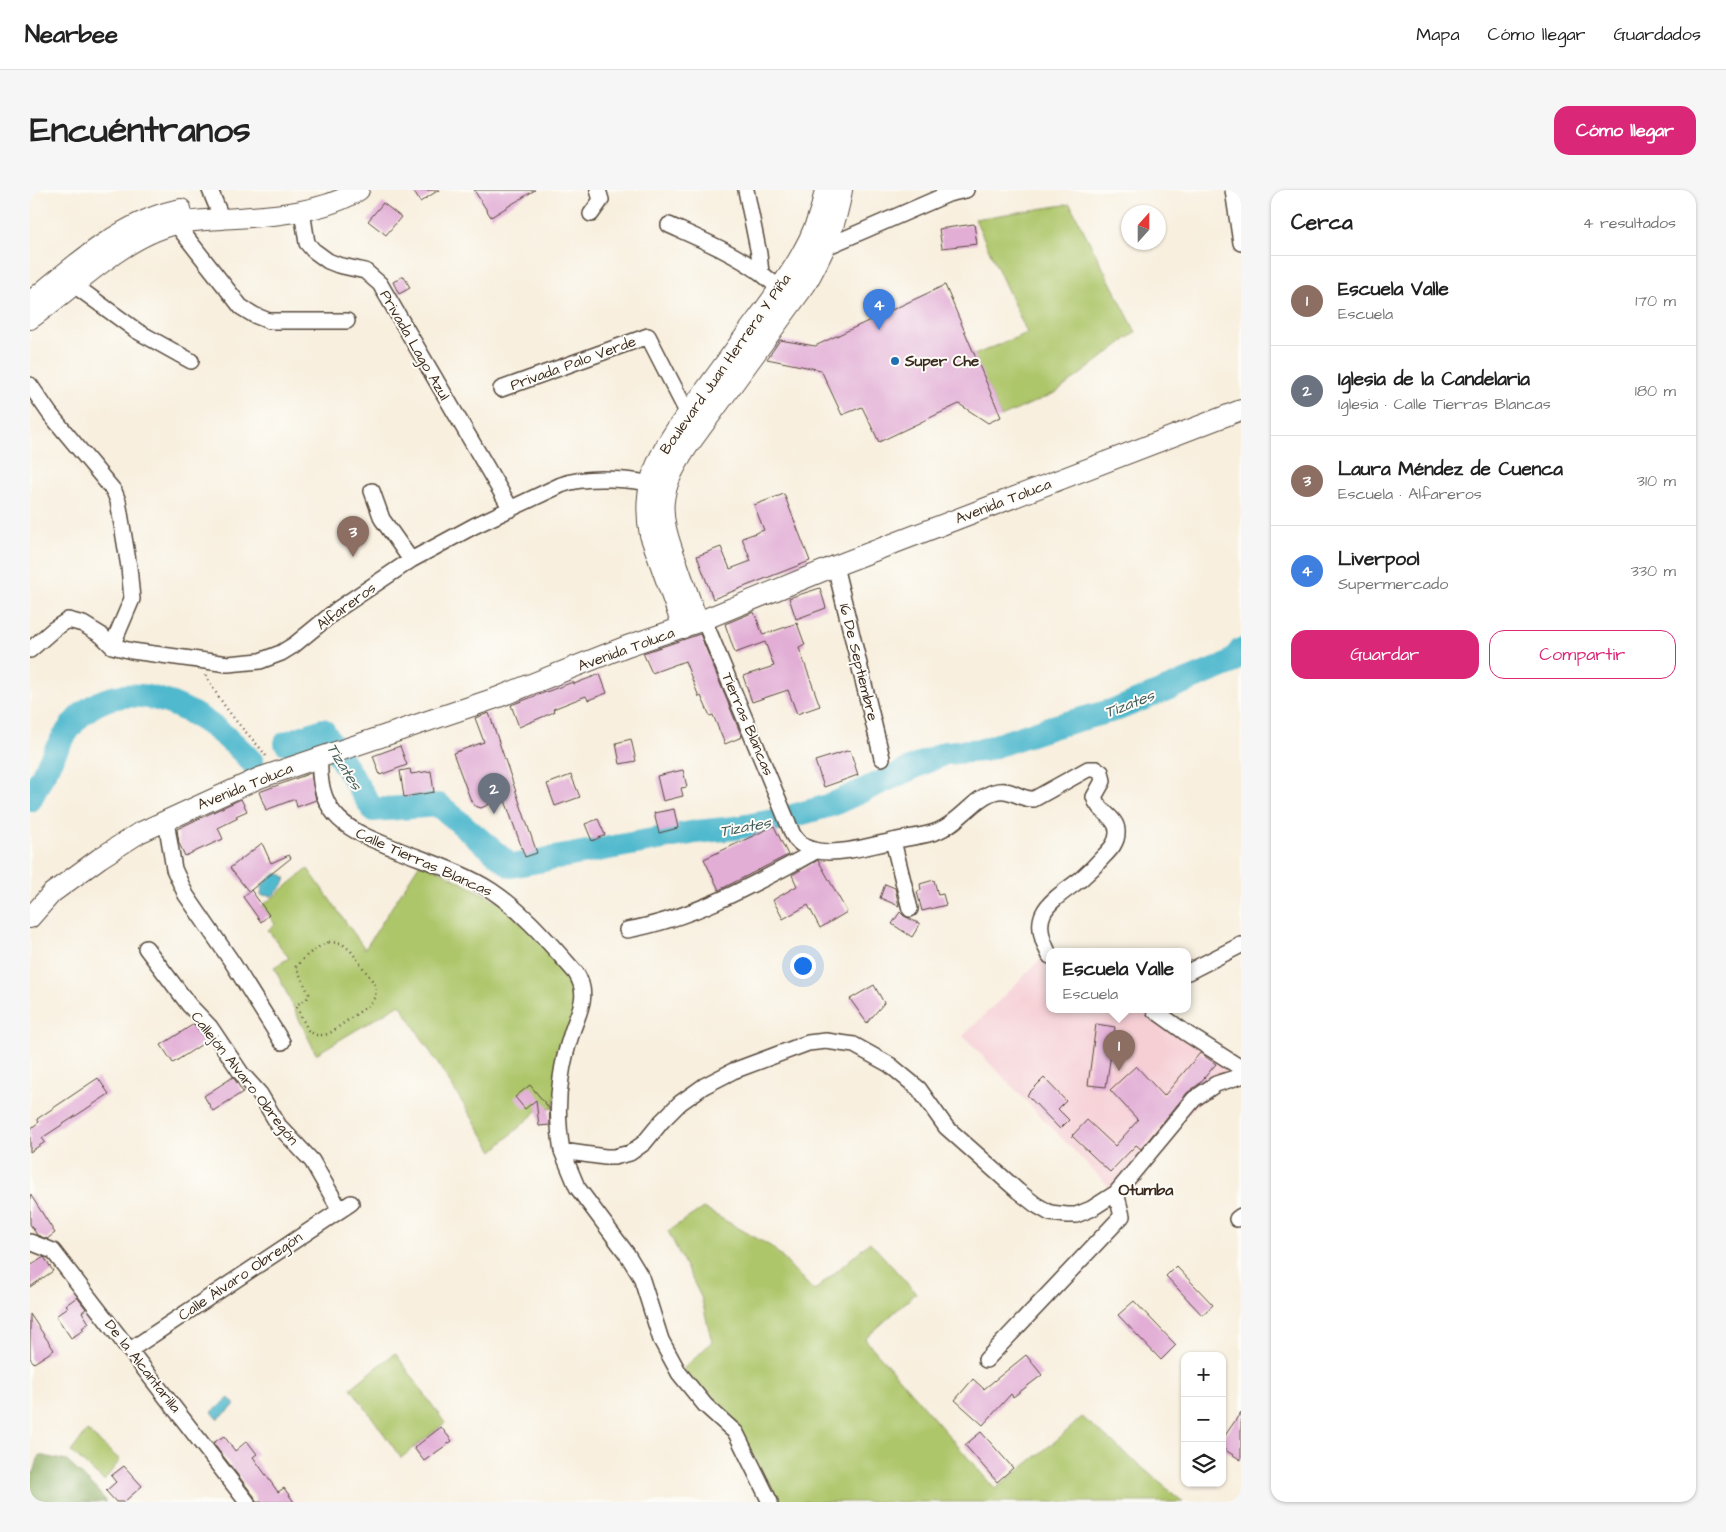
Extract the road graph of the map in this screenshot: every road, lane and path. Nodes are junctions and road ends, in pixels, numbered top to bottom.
1 (326, 190) edge
2 (360, 190) edge
3 (598, 190) edge
4 (746, 190) edge
5 (825, 190) edge
6 (842, 190) edge
7 (966, 190) edge
8 (1233, 190) edge
9 (216, 205) edge
10 (302, 211) junction
11 (591, 214) dead end
12 (174, 217) junction
13 (669, 225) dead end
14 (1241, 243) edge
15 (825, 248) junction
16 (799, 258) junction
17 (761, 273) junction
18 (74, 284) junction
19 (779, 288) junction
20 (33, 304) edge
21 (347, 321) dead end
22 (191, 361) dead end
23 (30, 385) edge
24 (501, 389) dead end
25 (1241, 410) edge
26 (688, 414) junction
27 (658, 485) junction
28 (372, 491) dead end
29 (511, 509) junction
30 (411, 560) junction
31 (836, 566) junction
32 (695, 623) junction
33 (112, 646) junction
34 (30, 650) edge
35 (204, 661) junction
36 (262, 750) dead end
37 (331, 754) junction
38 (882, 758) dead end
39 (166, 821) junction
40 (893, 841) junction
41 (816, 851) junction
42 (910, 909) dead end
43 (30, 918) edge
44 (627, 930) dead end
45 (1241, 945) edge
46 (146, 948) dead end
47 (318, 948) joint
48 (1046, 949) edge
49 (1191, 970) edge
50 (1158, 1013) edge
51 (282, 1042) dead end
52 (1241, 1068) edge
53 (1241, 1076) edge
54 (562, 1151) junction
55 (1116, 1193) junction
56 (345, 1206) joint
57 (30, 1242) edge
58 (130, 1350) junction
59 (986, 1360) dead end
60 (247, 1502) edge
61 (770, 1502) edge

1 - 9 main road
2 - 10 main road
3 - 11 street
4 - 17 street
5 - 16 main road, Boulevard Juan Herrera Y Piña
6 - 15 main road, Boulevard Juan Herrera Y Piña
7 - 15 street
8 - 14 street
9 - 10 main road
9 - 12 main road
10 - 29 street, Privada Lago Azul
12 - 18 main road
12 - 20 main road
12 - 21 street
13 - 17 street
15 - 16 street
15 - 27 main road, Boulevard Juan Herrera Y Piña
16 - 19 main road, Boulevard Juan Herrera Y Piña
17 - 19 street
18 - 20 main road
18 - 22 street
19 - 26 main road, Boulevard Juan Herrera Y Piña
23 - 33 street
24 - 26 street, Privada Palo Verde
25 - 31 main road, Avenida Toluca
26 - 27 main road, Boulevard Juan Herrera Y Piña
27 - 29 street, Alfareros
27 - 32 main road, Boulevard Juan Herrera Y Piña
28 - 30 street
29 - 30 street, Alfareros
30 - 35 street, Alfareros
31 - 32 main road, Avenida Toluca
31 - 38 street, 16 De Septiembre
32 - 37 main road, Avenida Toluca
32 - 41 street, Tierras Blancas
33 - 34 street, Alfareros
33 - 35 street, Alfareros
35 - 36 path
37 - 39 main road, Avenida Toluca
37 - 54 street, Calle Tierras Blancas
39 - 43 main road, Avenida Toluca
39 - 51 street
40 - 41 street
40 - 42 street
40 - 48 street
41 - 44 street
45 - 49 street
46 - 56 street, Callejón Alvaro Obregón
47 - 47 path
50 - 52 street
53 - 55 street
54 - 55 street
54 - 61 street, Calle Tierras Blancas
55 - 59 street
56 - 58 street, Calle Álvaro Obregón
57 - 58 street, De la Alcantarilla
58 - 60 street, De la Alcantarilla

